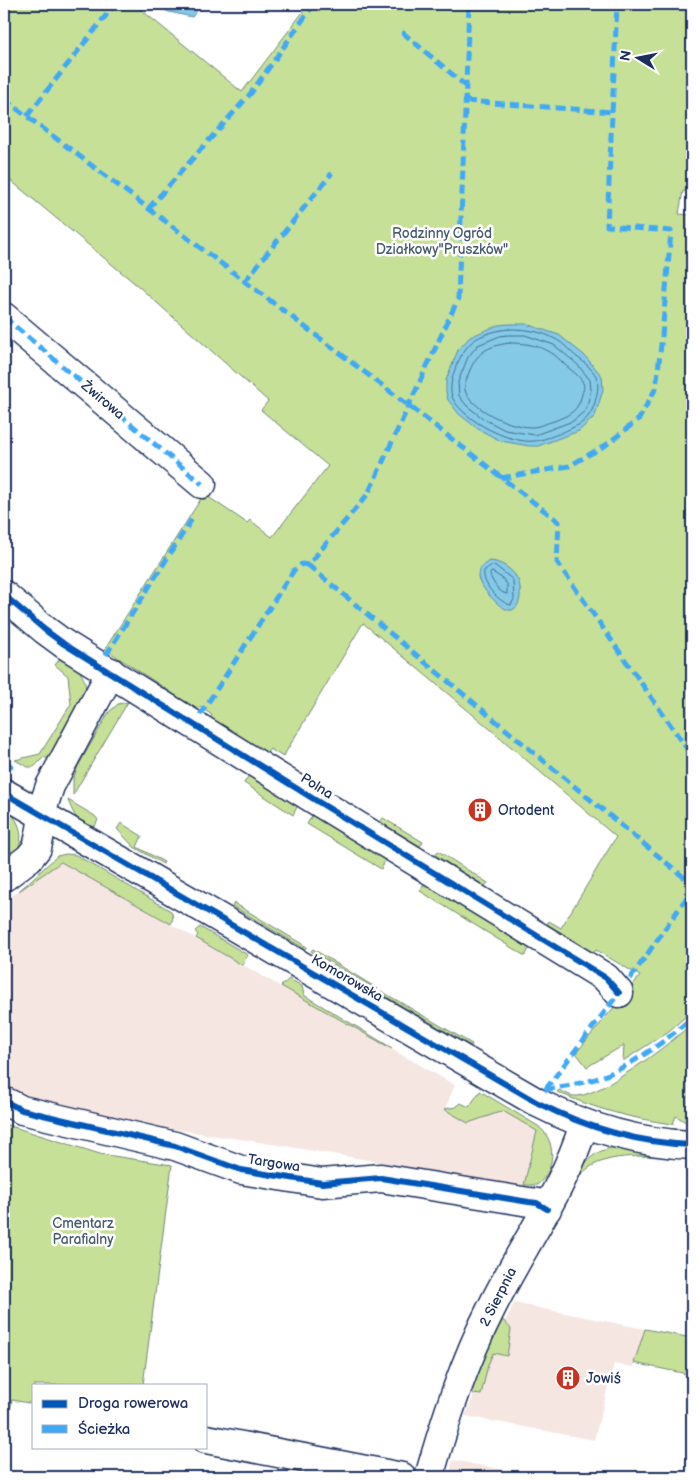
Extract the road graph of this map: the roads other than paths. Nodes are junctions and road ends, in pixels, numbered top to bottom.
1 (4, 317) edge
2 (202, 484) dead end
3 (4, 595) edge
4 (111, 672) junction
5 (4, 794) edge
6 (43, 816) junction
7 (4, 877) edge
8 (619, 993) dead end
9 (4, 1101) edge
10 (584, 1124) junction
11 (692, 1145) edge
12 (547, 1209) junction
13 (208, 1439) edge
14 (402, 1477) edge
15 (429, 1477) edge

1 - 2 street, Żwirowa
3 - 4 street, Polna
4 - 6 street
4 - 8 street, Polna
5 - 6 street, Komorowska
6 - 7 street
6 - 10 street, Komorowska
9 - 12 street, Targowa
10 - 11 street, Komorowska
10 - 12 street, 2 Sierpnia
12 - 15 street, 2 Sierpnia
13 - 14 street

